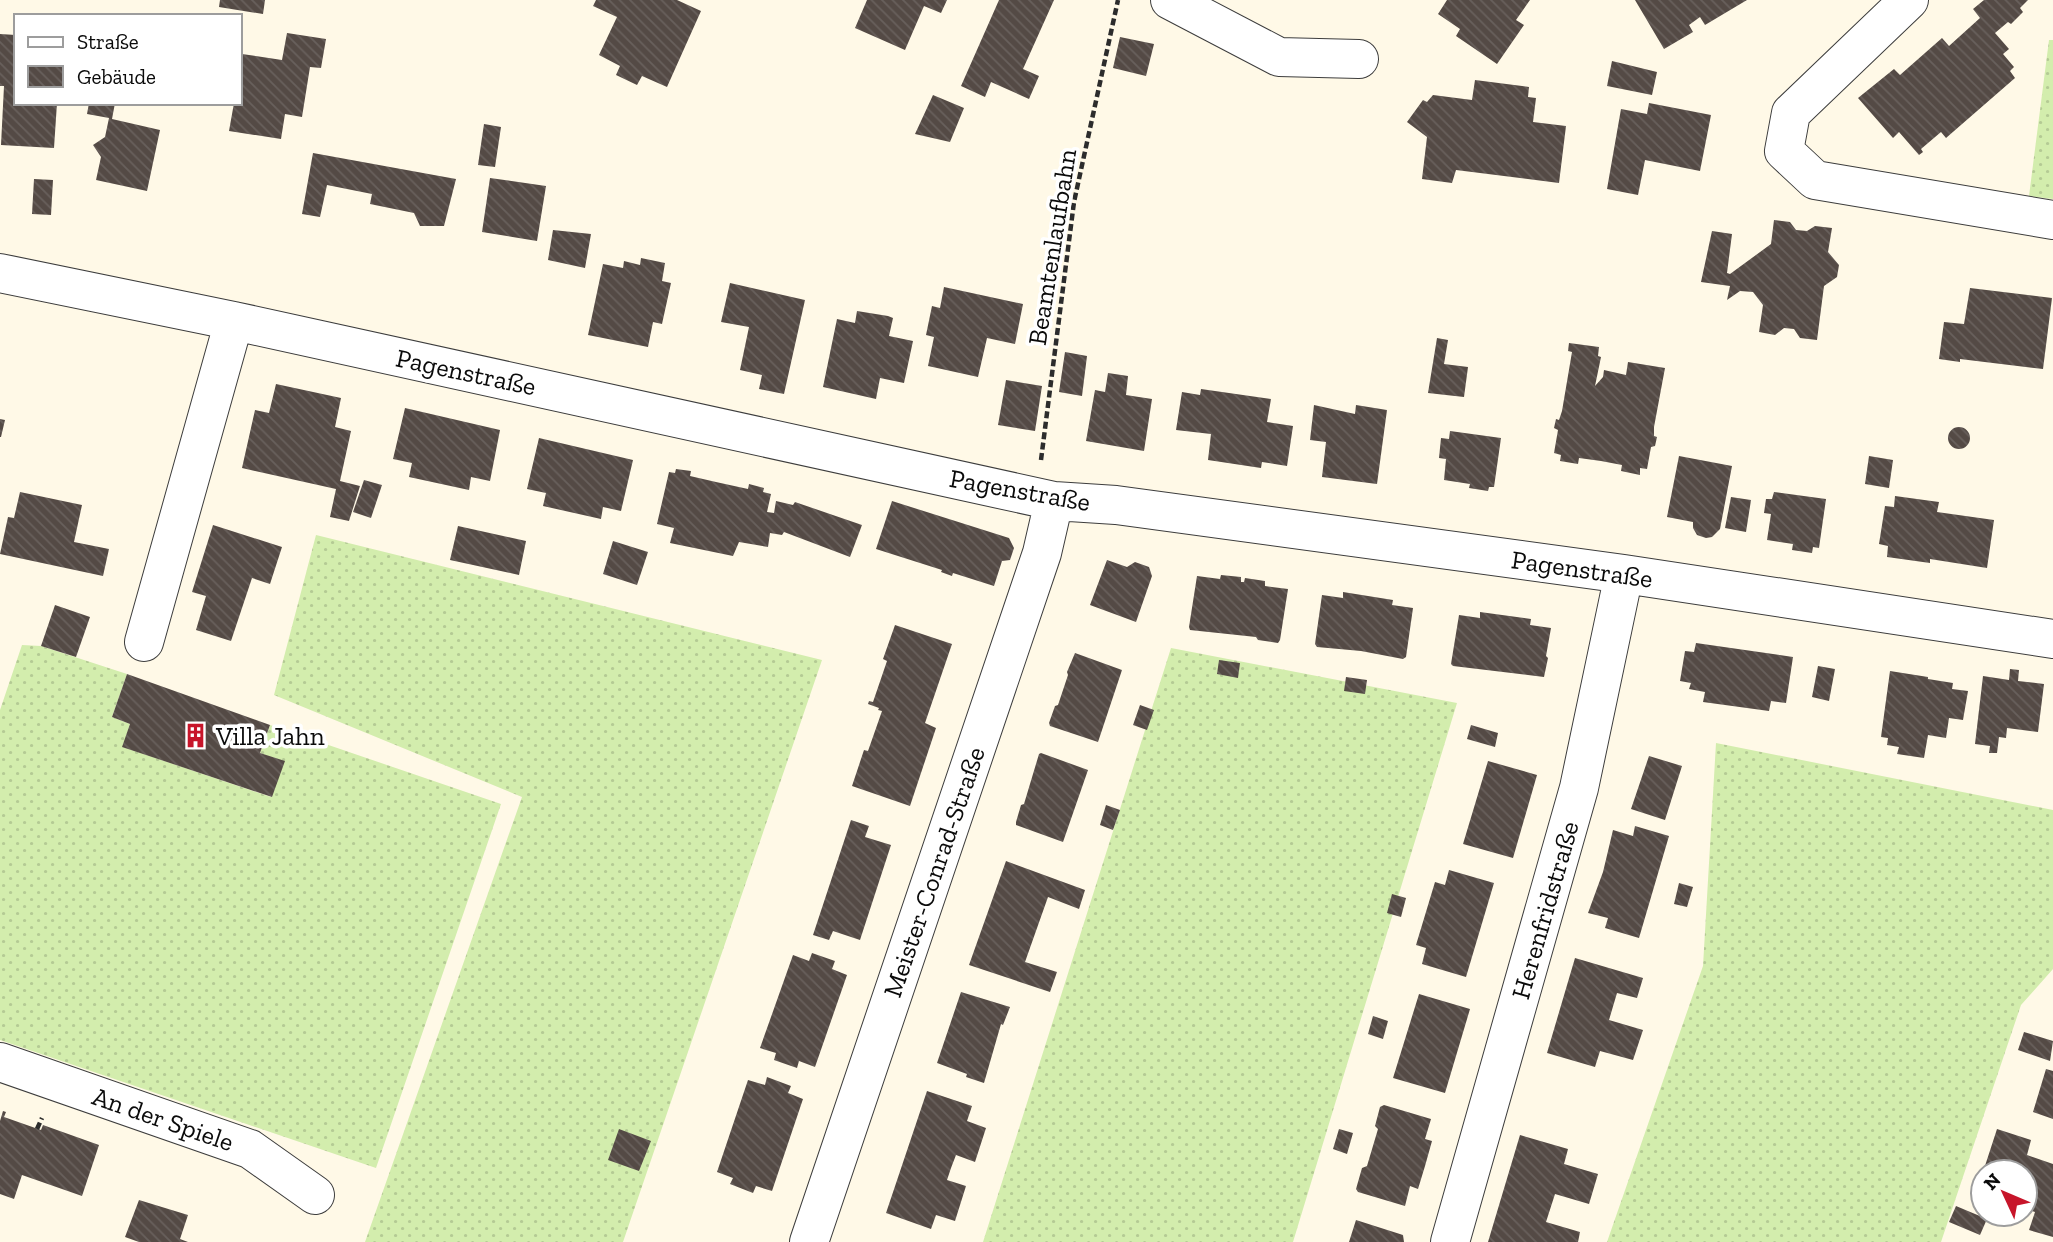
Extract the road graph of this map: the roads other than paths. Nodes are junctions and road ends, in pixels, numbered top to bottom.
1 (1170, 0) edge
2 (1909, 0) edge
3 (1359, 59) dead end
4 (2053, 220) edge
5 (0, 273) edge
6 (234, 321) junction
7 (1054, 501) junction
8 (1624, 574) junction
9 (2053, 639) edge
10 (144, 642) dead end
11 (0, 1062) edge
12 (315, 1195) dead end
13 (809, 1242) edge
14 (1450, 1242) edge

1 - 3 street
2 - 4 street
5 - 6 street, Pagenstraße
6 - 7 street, Pagenstraße
6 - 10 street
7 - 8 street, Pagenstraße
7 - 13 street, Meister-Conrad-Straße
8 - 9 street, Pagenstraße
8 - 14 street, Herenfridstraße
11 - 12 street, An der Spiele

